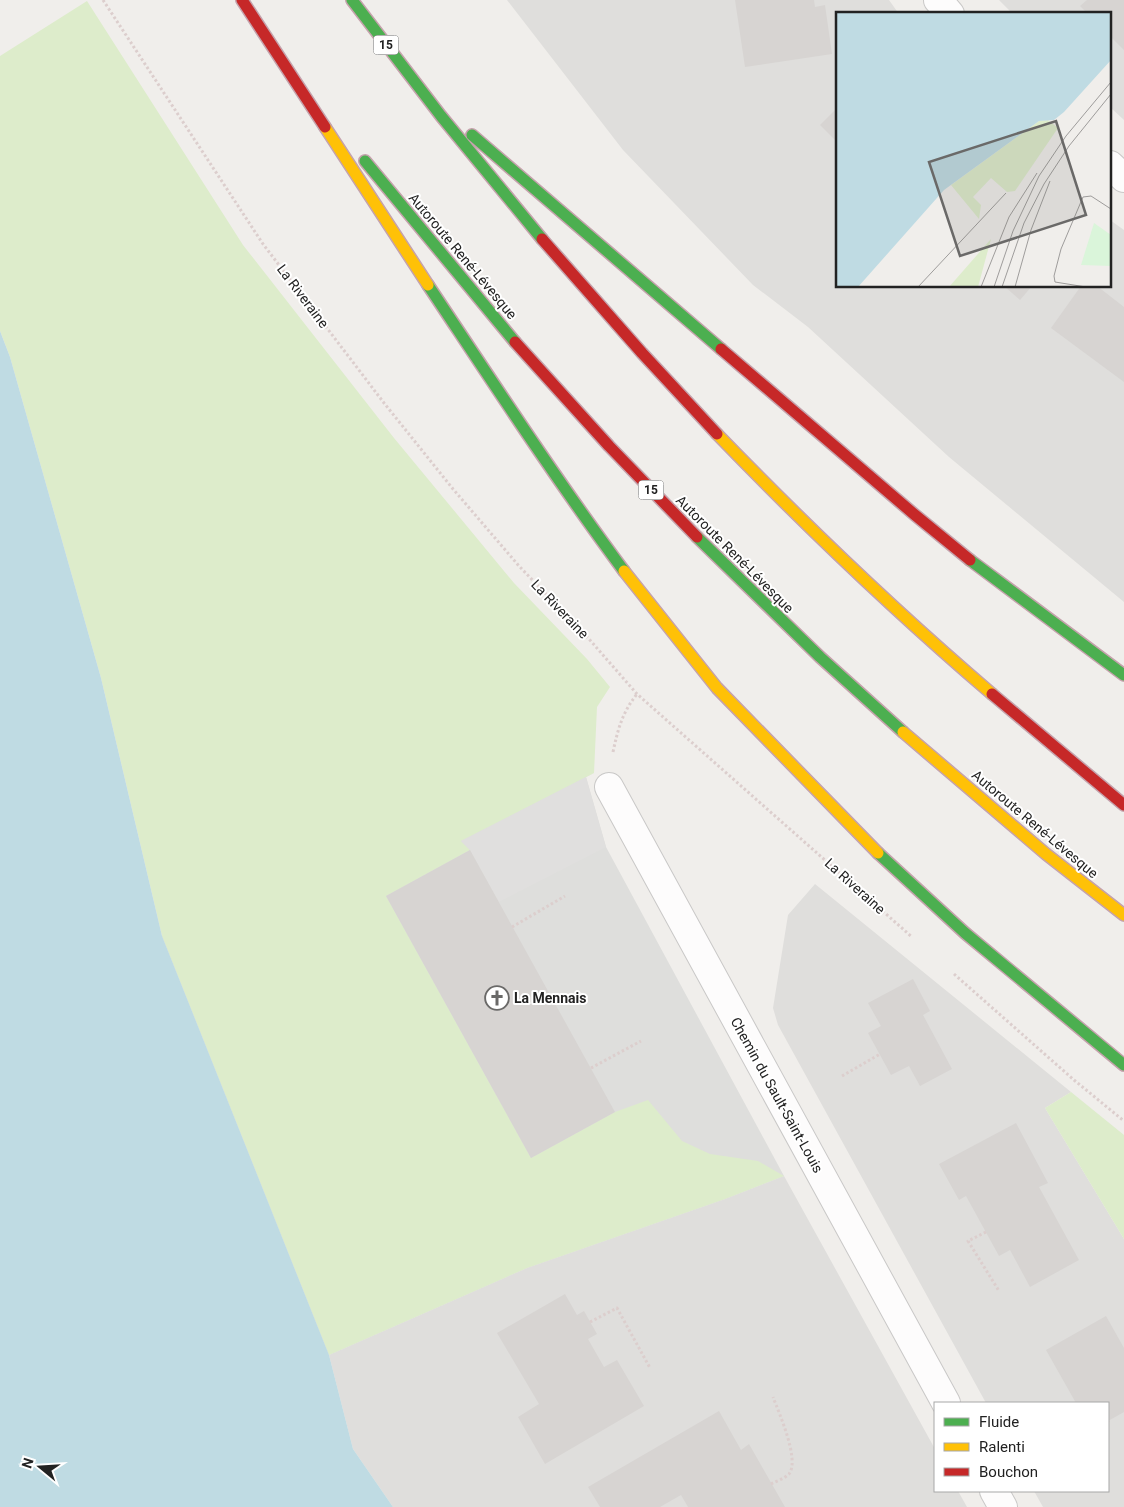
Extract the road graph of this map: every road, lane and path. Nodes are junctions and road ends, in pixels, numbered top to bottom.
1 (103, 0) edge
2 (243, 0) edge
3 (352, 0) edge
4 (938, 0) edge
5 (948, 12) edge
6 (420, 90) junction
7 (344, 134) dead end
8 (355, 149) dead end
9 (1112, 167) edge
10 (1124, 178) edge
11 (1124, 675) edge
12 (637, 694) junction
13 (608, 787) joint
14 (1124, 805) edge
15 (565, 896) dead end
16 (1124, 915) edge
17 (512, 927) dead end
18 (919, 943) dead end
19 (948, 969) dead end
20 (641, 1041) dead end
21 (880, 1054) dead end
22 (1124, 1065) edge
23 (591, 1068) dead end
24 (842, 1076) dead end
25 (1124, 1121) edge
26 (986, 1232) dead end
27 (999, 1291) dead end
28 (590, 1322) dead end
29 (650, 1368) dead end
30 (773, 1397) dead end
31 (945, 1402) edge
32 (771, 1484) dead end
33 (995, 1492) edge
34 (1003, 1507) edge

1 - 12 path, La Riveraine
2 - 7 highway
2 - 22 highway
3 - 6 highway, 15
4 - 5 street
6 - 11 highway
6 - 14 highway, 15
8 - 16 highway, Autoroute René-Lévesque / 15
9 - 10 street
12 - 13 path
12 - 18 path, La Riveraine
13 - 31 street, Chemin du Sault-Saint-Louis
15 - 17 path
19 - 25 path
20 - 23 path
21 - 24 path
26 - 27 path
28 - 29 path
30 - 32 path
33 - 34 street

